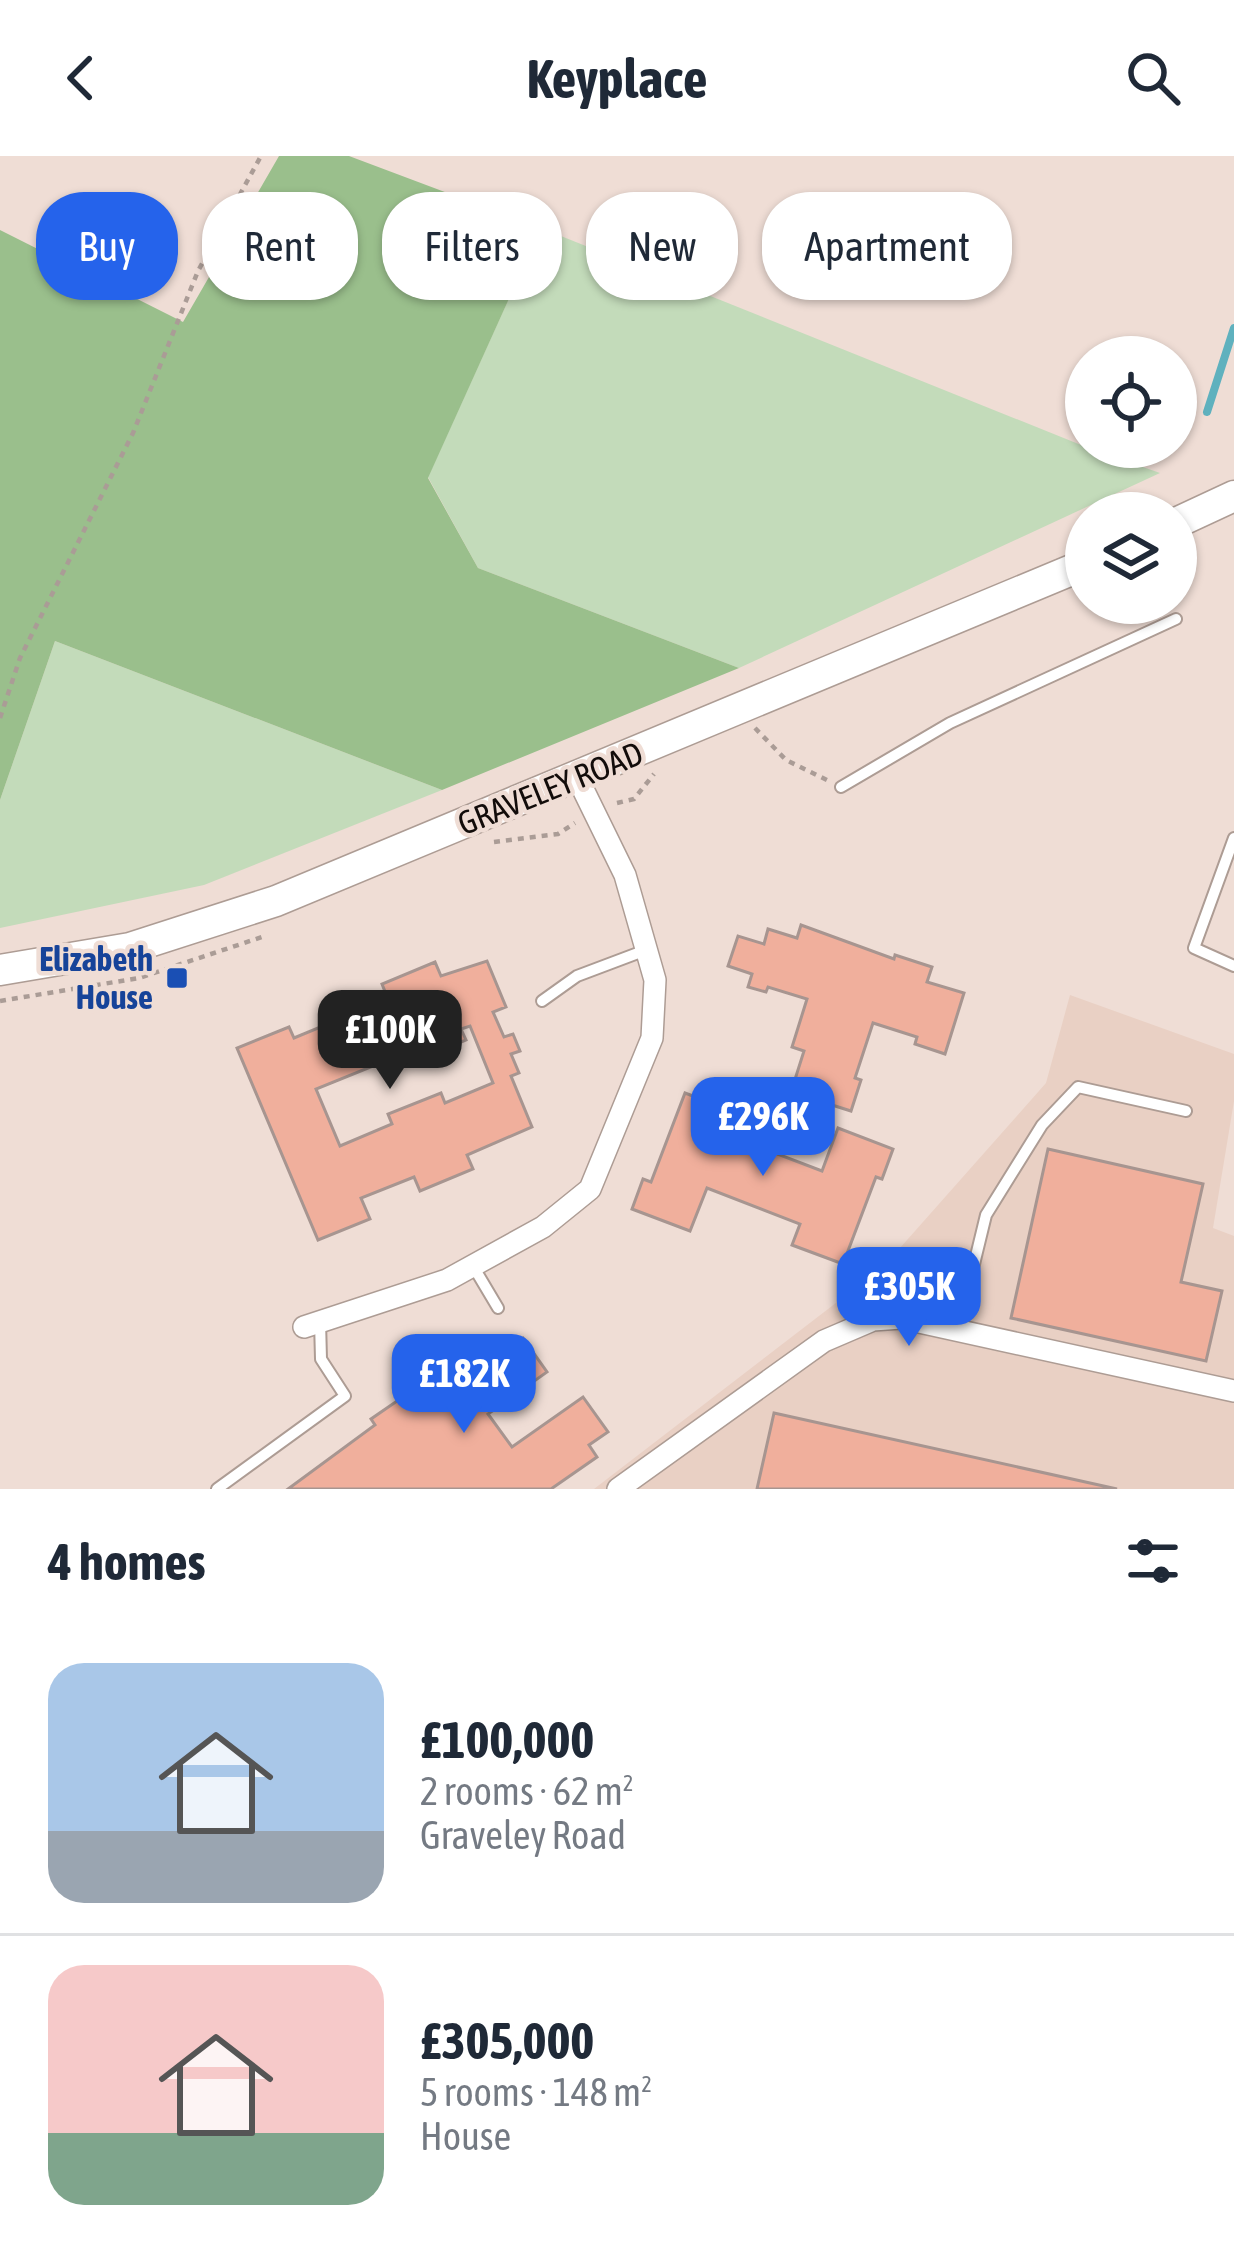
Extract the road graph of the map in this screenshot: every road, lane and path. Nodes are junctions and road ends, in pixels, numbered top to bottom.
1 (262, 156) edge
2 (1234, 496) edge
3 (1197, 513) edge
4 (1065, 573) edge
5 (1165, 624) edge
6 (0, 718) edge
7 (754, 727) dead end
8 (577, 777) junction
9 (841, 787) joint
10 (1234, 838) edge
11 (646, 950) junction
12 (1234, 966) edge
13 (0, 970) edge
14 (542, 1001) dead end
15 (1186, 1111) dead end
16 (473, 1266) junction
17 (498, 1308) dead end
18 (312, 1324) joint
19 (958, 1330) junction
20 (1234, 1391) edge
21 (217, 1489) edge
22 (618, 1489) edge

1 - 6 path
2 - 3 main road
4 - 8 main road, GRAVELEY ROAD
5 - 9 lane
7 - 9 path
8 - 11 street
8 - 13 main road, GRAVELEY ROAD
10 - 12 lane
11 - 14 lane
11 - 16 street
15 - 19 lane
16 - 17 lane
16 - 18 street
18 - 21 lane
19 - 20 street
19 - 22 street

